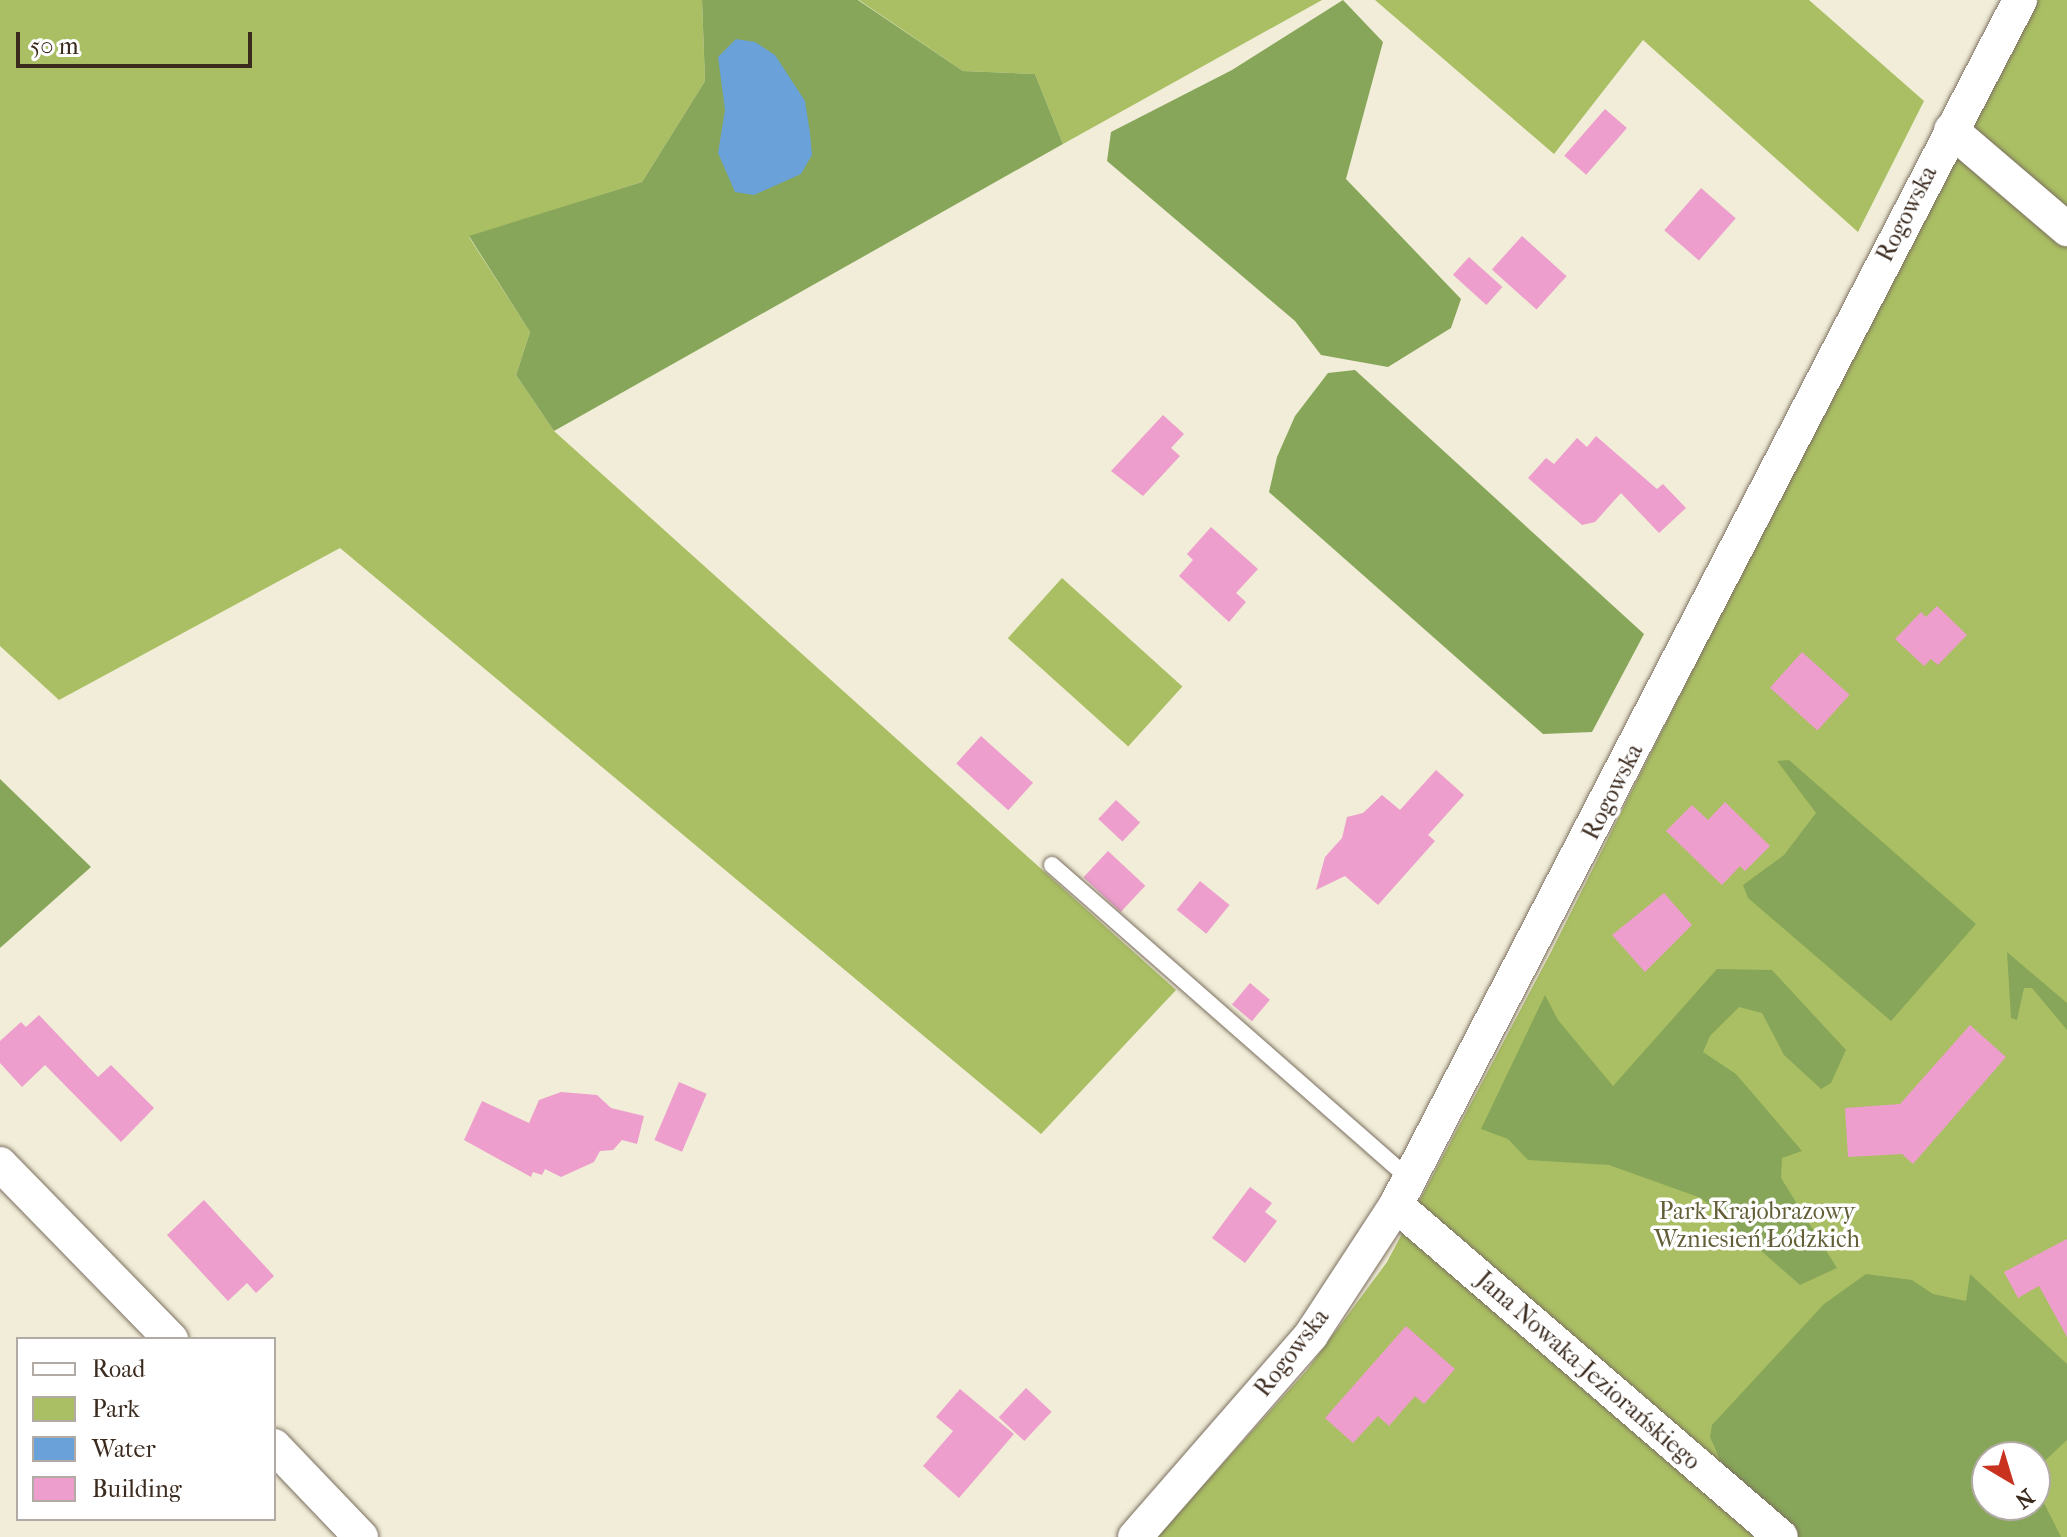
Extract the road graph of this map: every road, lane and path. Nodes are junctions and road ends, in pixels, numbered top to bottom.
1 (2020, 0) edge
2 (1951, 130) junction
3 (2067, 229) edge
4 (1052, 865) dead end
5 (0, 1164) edge
6 (1403, 1193) junction
7 (169, 1337) edge
8 (276, 1448) edge
9 (361, 1537) edge
10 (1135, 1537) edge
11 (1781, 1537) edge

1 - 2 street, Rogowska
2 - 3 street
2 - 6 street, Rogowska
4 - 6 lane
5 - 7 street
6 - 10 street, Rogowska
6 - 11 street, Jana Nowaka-Jeziorańskiego
8 - 9 street

